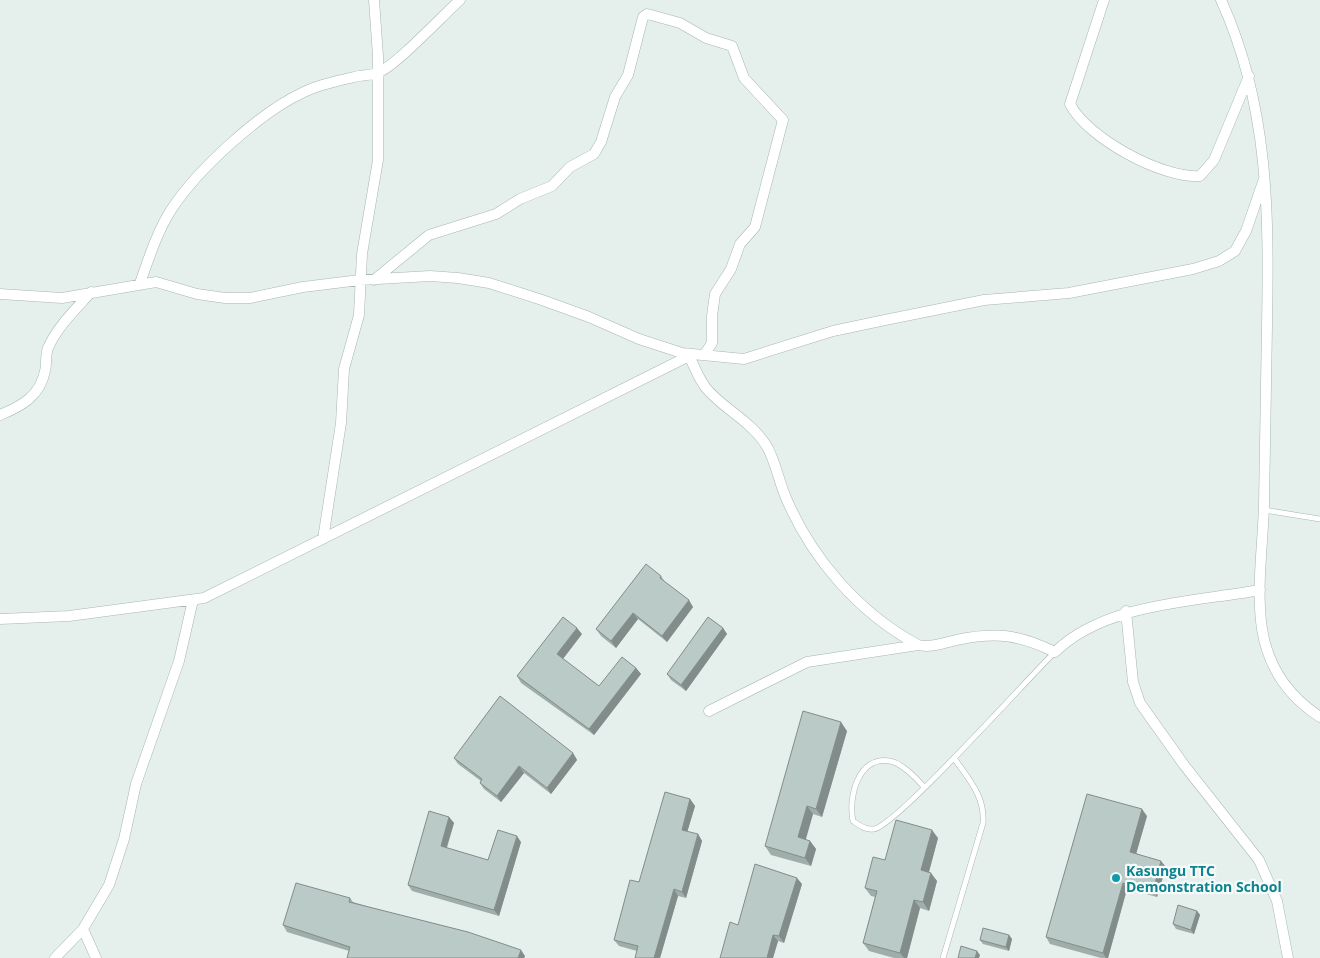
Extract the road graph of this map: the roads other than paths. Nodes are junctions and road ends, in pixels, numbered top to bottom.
1 (374, 0) edge
2 (460, 0) edge
3 (1104, 0) edge
4 (1220, 0) edge
5 (378, 73) junction
6 (1249, 76) junction
7 (1264, 179) junction
8 (360, 280) junction
9 (374, 280) junction
10 (140, 283) junction
11 (91, 292) junction
12 (0, 294) edge
13 (689, 355) junction
14 (704, 355) junction
15 (0, 415) edge
16 (1264, 510) junction
17 (1320, 519) edge
18 (323, 539) junction
19 (1260, 590) junction
20 (193, 600) junction
21 (1126, 611) junction
22 (0, 619) edge
23 (918, 645) junction
24 (1055, 652) junction
25 (709, 711) dead end
26 (1320, 717) edge
27 (954, 758) junction
28 (924, 787) junction
29 (83, 929) junction
30 (55, 958) edge
31 (96, 958) edge
32 (942, 958) edge
33 (1288, 958) edge

1 - 5 street
2 - 5 street
3 - 6 street
4 - 6 street
5 - 8 street
5 - 10 street
6 - 7 street
7 - 14 street
7 - 16 street
8 - 9 street
8 - 10 street
8 - 18 street
9 - 13 street
9 - 14 street
10 - 11 street
11 - 12 street
11 - 15 street
13 - 14 street
13 - 18 street
13 - 23 street
16 - 17 lane
16 - 19 street
18 - 20 street
19 - 21 street
19 - 26 street
20 - 22 street
20 - 29 street
21 - 24 street
21 - 33 street
23 - 24 street
23 - 25 street
24 - 27 lane
27 - 28 lane
27 - 32 lane
28 - 28 lane
29 - 30 street
29 - 31 street

